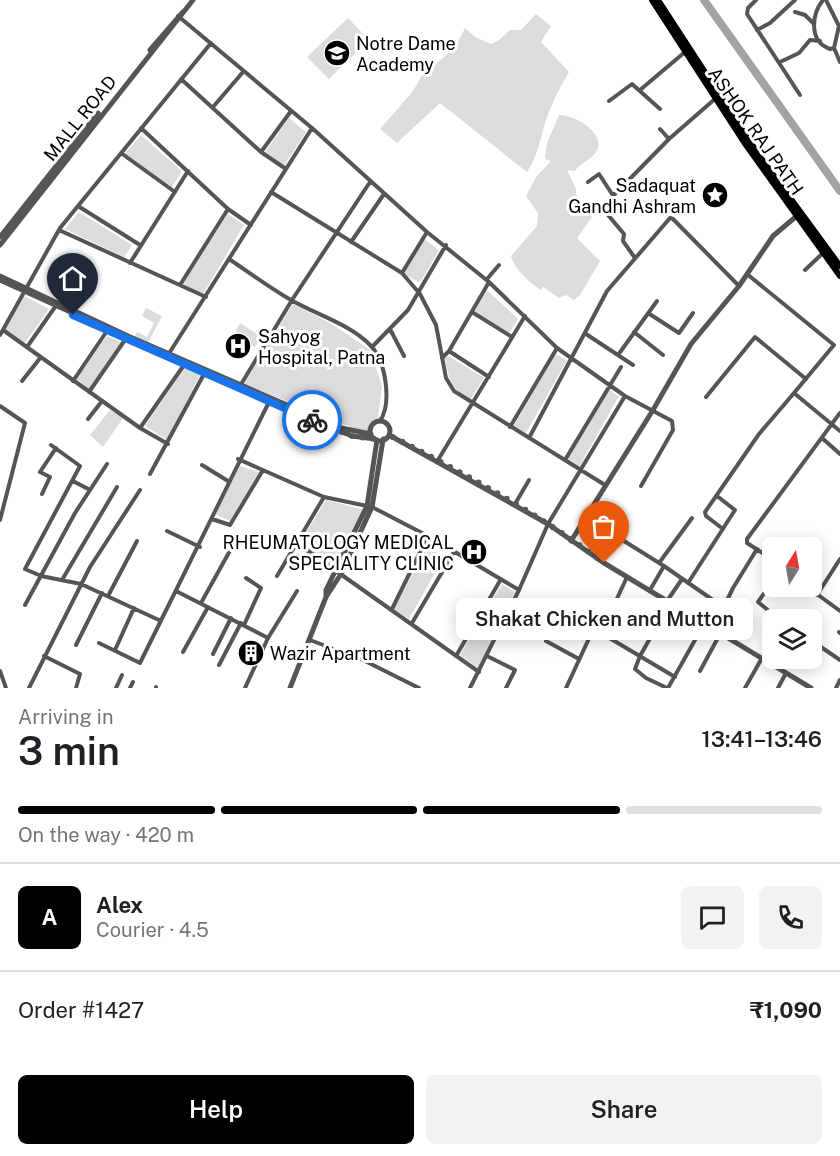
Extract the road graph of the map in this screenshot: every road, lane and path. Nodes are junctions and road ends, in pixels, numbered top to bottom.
1 (193, 0) edge
2 (652, 0) edge
3 (658, 0) edge
4 (756, 0) edge
5 (795, 0) edge
6 (825, 0) edge
7 (795, 12) dead end
8 (179, 17) junction
9 (813, 23) junction
10 (758, 30) junction
11 (820, 41) junction
12 (211, 43) junction
13 (834, 48) junction
14 (686, 51) junction
15 (780, 62) junction
16 (840, 62) edge
17 (243, 72) junction
18 (182, 79) junction
19 (640, 90) junction
20 (800, 95) dead end
21 (717, 97) junction
22 (609, 101) dead end
23 (213, 107) junction
24 (660, 109) dead end
25 (291, 111) junction
26 (141, 128) junction
27 (312, 128) junction
28 (660, 129) dead end
29 (669, 139) junction
30 (261, 152) junction
31 (121, 153) junction
32 (286, 169) junction
33 (188, 171) junction
34 (370, 182) junction
35 (588, 182) dead end
36 (175, 192) junction
37 (271, 192) junction
38 (384, 194) junction
39 (78, 206) junction
40 (228, 209) junction
41 (798, 214) junction
42 (608, 215) dead end
43 (15, 220) junction
44 (251, 225) junction
45 (59, 230) junction
46 (335, 232) junction
47 (427, 232) junction
48 (0, 237) edge
49 (351, 242) junction
50 (0, 245) edge
51 (140, 245) junction
52 (446, 245) junction
53 (823, 253) junction
54 (635, 258) junction
55 (229, 259) junction
56 (130, 263) junction
57 (499, 265) dead end
58 (840, 266) edge
59 (805, 270) dead end
60 (402, 273) junction
61 (747, 274) junction
62 (840, 276) edge
63 (0, 278) edge
64 (488, 281) junction
65 (180, 285) junction
66 (739, 286) junction
67 (23, 290) junction
68 (420, 294) junction
69 (206, 297) junction
70 (292, 300) junction
71 (657, 301) dead end
72 (55, 307) junction
73 (472, 312) junction
74 (648, 313) junction
75 (693, 313) dead end
76 (525, 316) junction
77 (108, 329) junction
78 (390, 329) junction
79 (3, 330) junction
80 (634, 332) junction
81 (586, 334) junction
82 (0, 335) edge
83 (512, 337) junction
84 (127, 338) junction
85 (27, 347) junction
86 (372, 347) junction
87 (557, 348) junction
88 (449, 351) junction
89 (167, 355) junction
90 (618, 355) junction
91 (663, 355) dead end
92 (404, 356) dead end
93 (41, 357) junction
94 (571, 357) junction
95 (441, 358) junction
96 (184, 365) junction
97 (633, 365) dead end
98 (621, 368) dead end
99 (204, 374) junction
100 (489, 377) junction
101 (806, 379) junction
102 (22, 381) dead end
103 (73, 381) junction
104 (610, 384) junction
105 (240, 387) junction
106 (89, 392) junction
107 (794, 393) junction
108 (625, 396) junction
109 (706, 397) dead end
110 (102, 401) junction
111 (269, 402) junction
112 (472, 404) junction
113 (0, 406) edge
114 (653, 410) junction
115 (840, 413) edge
116 (311, 417) junction
117 (88, 419) dead end
118 (381, 421) junction
119 (831, 423) junction
120 (510, 427) junction
121 (140, 428) junction
122 (840, 431) edge
123 (389, 435) junction
124 (376, 438) junction
125 (529, 438) junction
126 (822, 438) junction
127 (168, 444) junction
128 (51, 445) dead end
129 (56, 448) junction
130 (840, 454) edge
131 (238, 459) junction
132 (438, 460) junction
133 (565, 460) junction
134 (107, 464) dead end
135 (202, 465) dead end
136 (263, 470) junction
137 (580, 470) junction
138 (150, 474) dead end
139 (530, 480) dead end
140 (73, 481) junction
141 (228, 481) junction
142 (605, 485) junction
143 (641, 486) dead end
144 (117, 488) dead end
145 (90, 490) junction
146 (140, 490) dead end
147 (42, 494) dead end
148 (717, 496) junction
149 (324, 497) junction
150 (515, 504) junction
151 (369, 506) junction
152 (586, 516) junction
153 (692, 518) dead end
154 (212, 519) junction
155 (0, 520) edge
156 (548, 524) junction
157 (723, 529) junction
158 (166, 531) dead end
159 (428, 536) junction
160 (616, 536) junction
161 (137, 541) dead end
162 (571, 541) junction
163 (298, 544) junction
164 (200, 547) junction
165 (232, 548) dead end
166 (757, 549) junction
167 (454, 552) junction
168 (762, 552) edge
169 (600, 559) junction
170 (840, 559) edge
171 (662, 565) junction
172 (339, 573) junction
173 (41, 576) junction
174 (277, 576) dead end
175 (627, 577) junction
176 (246, 578) dead end
177 (501, 579) junction
178 (682, 579) junction
179 (62, 580) junction
180 (688, 583) junction
181 (81, 584) junction
182 (822, 587) edge
183 (519, 590) junction
184 (650, 590) junction
185 (176, 591) junction
186 (297, 591) dead end
187 (102, 593) junction
188 (108, 596) junction
189 (762, 597) edge
190 (820, 597) edge
191 (668, 602) junction
192 (840, 602) edge
193 (201, 603) junction
194 (25, 605) dead end
195 (208, 607) junction
196 (723, 607) junction
197 (134, 608) junction
198 (392, 609) junction
199 (767, 609) edge
200 (838, 609) edge
201 (231, 618) junction
202 (161, 621) junction
203 (242, 624) junction
204 (412, 624) junction
205 (704, 624) junction
206 (713, 630) junction
207 (601, 633) junction
208 (720, 634) junction
209 (268, 638) junction
210 (310, 640) junction
211 (546, 641) dead end
212 (99, 643) dead end
213 (76, 645) dead end
214 (822, 648) edge
215 (115, 650) junction
216 (183, 651) dead end
217 (213, 654) dead end
218 (44, 656) junction
219 (456, 656) junction
220 (487, 656) junction
221 (640, 656) junction
222 (762, 658) joint
223 (579, 659) junction
224 (840, 660) edge
225 (219, 665) dead end
226 (780, 669) edge
227 (0, 671) edge
228 (700, 671) dead end
229 (479, 672) junction
230 (786, 673) junction
231 (122, 675) dead end
232 (675, 676) junction
233 (840, 680) edge
234 (133, 682) dead end
235 (6, 688) edge
236 (29, 688) edge
237 (76, 688) edge
238 (116, 688) edge
239 (130, 688) edge
240 (245, 688) edge
241 (290, 688) edge
242 (418, 688) edge
243 (470, 688) edge
244 (506, 688) edge
245 (566, 688) edge
246 (668, 688) edge
247 (745, 688) edge
248 (778, 688) edge
249 (811, 688) edge
250 (836, 688) edge

1 - 8 street, MALL ROAD
2 - 14 main road, ASHOK RAJ PATH
3 - 14 main road, ASHOK RAJ PATH
4 - 10 street
5 - 10 street
6 - 9 street
6 - 13 street
7 - 9 street
8 - 12 street
8 - 43 street, MALL ROAD
9 - 11 street
10 - 15 street
11 - 13 street
11 - 15 street
12 - 17 street
12 - 18 street
13 - 16 street
14 - 19 street
14 - 21 main road, ASHOK RAJ PATH
15 - 20 street
17 - 23 street
17 - 25 street
18 - 23 street
18 - 26 street
19 - 22 street
19 - 24 street
21 - 29 street
21 - 41 main road, ASHOK RAJ PATH
23 - 30 street
25 - 27 street
25 - 30 street
26 - 31 street
26 - 33 street
27 - 32 street
27 - 34 street
28 - 29 street
29 - 35 street
30 - 32 street
31 - 36 street
31 - 39 street
32 - 37 street
33 - 36 street
33 - 40 street
34 - 38 street
34 - 46 street
36 - 51 street
37 - 44 street
37 - 46 street
38 - 47 street
38 - 49 street
39 - 45 street
39 - 51 street
40 - 44 street
40 - 65 street
41 - 53 main road, ASHOK RAJ PATH
41 - 58 main road, ASHOK RAJ PATH
41 - 61 street
42 - 54 street
43 - 48 street
43 - 50 street, MALL ROAD
44 - 55 street
45 - 56 street
45 - 67 street
46 - 49 street
46 - 70 street
47 - 52 street
47 - 60 street
49 - 60 street
51 - 56 street
52 - 64 street
52 - 68 street
53 - 59 street
53 - 62 main road, ASHOK RAJ PATH
54 - 66 street
54 - 81 street
55 - 69 street
55 - 70 street
56 - 65 street
57 - 64 street
60 - 68 street
61 - 66 street
61 - 101 street
63 - 67 street
64 - 73 street
64 - 76 street
65 - 69 street
66 - 114 street
67 - 72 street
67 - 77 street
67 - 79 street
68 - 78 street
68 - 95 street
69 - 89 street
70 - 86 street
70 - 105 street
71 - 74 street
72 - 77 street
72 - 85 street
73 - 83 street
73 - 88 street
74 - 75 street
74 - 80 street
76 - 83 street
76 - 87 street
77 - 84 street
77 - 103 street
78 - 86 street
78 - 92 street
79 - 82 street
79 - 85 street
80 - 90 street
80 - 91 street
81 - 90 street
81 - 94 street
83 - 100 street
84 - 89 street
84 - 106 street
85 - 93 street
86 - 118 street
87 - 94 street
87 - 120 street
88 - 95 street
88 - 100 street
89 - 96 street
89 - 105 street
90 - 97 street
93 - 102 street
93 - 103 street
94 - 104 street
94 - 125 street
95 - 112 street
96 - 99 street
96 - 121 street
98 - 104 street
99 - 105 street
99 - 127 street
100 - 112 street
101 - 107 street
101 - 109 street
103 - 106 street
104 - 108 street
104 - 133 street
105 - 111 street
105 - 116 street
106 - 110 street
107 - 119 street
107 - 148 street
108 - 114 street
108 - 137 street
110 - 117 street
110 - 121 street
111 - 116 street
111 - 131 street
112 - 120 street
112 - 132 street
113 - 155 street
114 - 142 street
114 - 143 street
115 - 119 street
116 - 124 street
118 - 123 street
118 - 124 street
119 - 122 street
119 - 126 street
120 - 125 street
121 - 127 street
123 - 124 street
123 - 132 street
124 - 151 street
125 - 133 street
126 - 130 street
126 - 166 street
127 - 138 street
128 - 129 street
129 - 140 street
129 - 147 street
131 - 136 street
131 - 141 street
132 - 150 street
133 - 137 street
134 - 145 street
135 - 141 street
136 - 149 street
136 - 154 street
137 - 142 street
137 - 156 street
139 - 150 street
140 - 145 street
140 - 173 street
141 - 154 street
142 - 152 street
144 - 179 street
145 - 173 street
146 - 181 street
148 - 157 street
148 - 157 street
149 - 151 street
149 - 163 street
150 - 156 street
151 - 159 street
151 - 172 street
152 - 160 street
152 - 162 street
153 - 171 street
154 - 164 street
156 - 162 street
156 - 183 street
157 - 180 street
158 - 164 street
159 - 167 street
159 - 198 street
160 - 169 street
160 - 171 street
161 - 188 street
162 - 169 street
163 - 172 street
163 - 174 street
164 - 185 street
165 - 193 street
166 - 168 street
166 - 196 street
167 - 177 street
167 - 204 street
169 - 175 street
170 - 182 street
171 - 178 street
171 - 184 street
172 - 198 street
172 - 210 street
173 - 179 street
173 - 194 street
175 - 184 street
175 - 207 street
176 - 203 street
177 - 183 street
177 - 219 street
178 - 180 street
178 - 191 street
179 - 181 street
180 - 196 street
181 - 187 street
181 - 218 street
183 - 220 street
184 - 191 street
185 - 193 street
185 - 202 street
186 - 209 street
187 - 188 street
187 - 213 street
188 - 197 street
189 - 199 street
190 - 200 street
191 - 205 street
191 - 221 street
192 - 200 street
193 - 195 street
195 - 201 street
195 - 216 street
196 - 206 street
197 - 202 street
197 - 215 street
198 - 204 street
201 - 203 street
201 - 217 street
202 - 215 street
203 - 209 street
203 - 225 street
204 - 219 street
205 - 206 street
205 - 232 street
206 - 208 street
207 - 221 street
207 - 223 street
208 - 222 street
208 - 228 street
209 - 240 street
210 - 241 street
210 - 242 street
211 - 223 street
212 - 215 street
214 - 224 street
218 - 236 street
218 - 237 street
219 - 229 street
220 - 229 street
220 - 244 street
221 - 232 street
221 - 246 street
222 - 247 street
223 - 245 street
226 - 230 street
227 - 235 street
229 - 243 street
230 - 248 street
230 - 249 street
231 - 238 street
232 - 246 street
233 - 250 street
234 - 239 street

